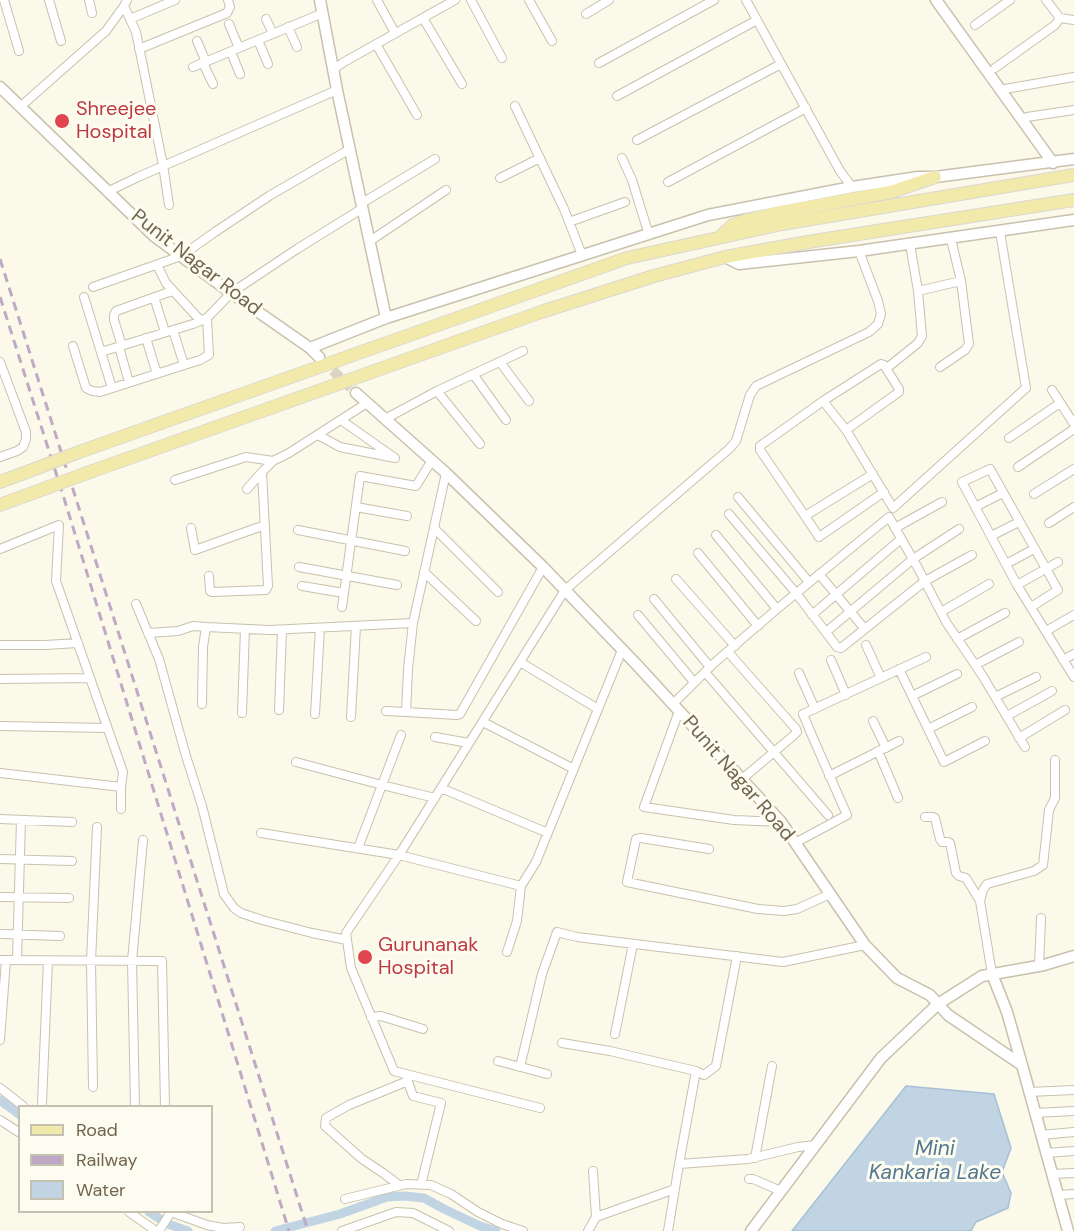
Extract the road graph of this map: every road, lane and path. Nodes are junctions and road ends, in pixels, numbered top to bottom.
1 (4, 0) edge
2 (49, 0) edge
3 (89, 0) edge
4 (175, 0) edge
5 (320, 0) edge
6 (377, 0) edge
7 (431, 0) edge
8 (455, 0) edge
9 (471, 0) edge
10 (529, 0) edge
11 (609, 0) edge
12 (714, 0) edge
13 (746, 0) edge
14 (936, 0) edge
15 (1010, 0) edge
16 (1046, 0) edge
17 (231, 1) edge
18 (126, 3) edge
19 (437, 10) junction
20 (92, 13) dead end
21 (323, 13) junction
22 (586, 14) dead end
23 (423, 18) junction
24 (1060, 18) junction
25 (130, 19) junction
26 (266, 19) dead end
27 (757, 20) junction
28 (1074, 20) edge
29 (228, 24) dead end
30 (975, 25) dead end
31 (288, 27) junction
32 (395, 33) junction
33 (273, 34) junction
34 (61, 40) dead end
35 (258, 40) junction
36 (197, 41) dead end
37 (552, 41) dead end
38 (376, 44) junction
39 (297, 47) dead end
40 (139, 49) junction
41 (235, 50) junction
42 (19, 51) dead end
43 (502, 58) dead end
44 (205, 63) junction
45 (599, 63) dead end
46 (268, 64) dead end
47 (781, 64) junction
48 (193, 68) dead end
49 (995, 68) dead end
50 (334, 69) junction
51 (240, 74) dead end
52 (1074, 77) edge
53 (213, 84) dead end
54 (462, 84) dead end
55 (0, 87) edge
56 (1005, 89) dead end
57 (337, 90) junction
58 (616, 96) dead end
59 (515, 106) dead end
60 (20, 107) junction
61 (806, 108) junction
62 (1074, 110) edge
63 (417, 116) dead end
64 (1027, 117) dead end
65 (637, 140) dead end
66 (350, 148) junction
67 (540, 158) junction
68 (622, 158) dead end
69 (435, 159) dead end
70 (1074, 159) edge
71 (1053, 162) junction
72 (163, 165) junction
73 (1074, 175) edge
74 (934, 177) junction
75 (500, 178) dead end
76 (668, 182) dead end
77 (852, 187) junction
78 (446, 190) dead end
79 (107, 192) junction
80 (1074, 200) edge
81 (625, 202) dead end
82 (169, 205) dead end
83 (362, 206) junction
84 (1074, 220) edge
85 (569, 222) junction
86 (1000, 232) junction
87 (649, 235) junction
88 (718, 238) junction
89 (951, 239) junction
90 (370, 241) junction
91 (910, 244) junction
92 (859, 251) junction
93 (582, 255) junction
94 (181, 256) junction
95 (725, 257) junction
96 (158, 265) junction
97 (961, 282) junction
98 (93, 287) dead end
99 (172, 291) junction
100 (918, 291) junction
101 (231, 293) junction
102 (84, 297) dead end
103 (154, 297) junction
104 (386, 318) junction
105 (204, 319) junction
106 (169, 331) junction
107 (146, 338) junction
108 (73, 346) dead end
109 (120, 347) junction
110 (310, 348) junction
111 (523, 351) dead end
112 (101, 352) junction
113 (319, 357) tunnel mouth
114 (0, 362) edge
115 (500, 362) junction
116 (184, 365) junction
117 (940, 367) dead end
118 (887, 368) junction
119 (157, 374) junction
120 (473, 374) junction
121 (129, 382) junction
122 (112, 388) junction
123 (1052, 390) dead end
124 (436, 391) junction
125 (356, 393) tunnel mouth
126 (529, 401) dead end
127 (823, 401) junction
128 (367, 403) junction
129 (1060, 403) junction
130 (385, 419) junction
131 (341, 420) junction
132 (507, 420) dead end
133 (1074, 424) edge
134 (1074, 429) edge
135 (846, 430) junction
136 (318, 435) junction
137 (1009, 438) dead end
138 (480, 444) dead end
139 (0, 457) edge
140 (432, 460) junction
141 (273, 461) junction
142 (1018, 468) dead end
143 (1074, 469) edge
144 (262, 472) junction
145 (446, 473) junction
146 (873, 474) junction
147 (175, 480) dead end
148 (0, 482) edge
149 (247, 489) dead end
150 (884, 492) junction
151 (1003, 493) junction
152 (1034, 494) dead end
153 (738, 497) dead end
154 (942, 502) dead end
155 (0, 505) edge
156 (356, 507) junction
157 (975, 507) junction
158 (1074, 507) edge
159 (729, 514) dead end
160 (407, 516) dead end
161 (805, 516) junction
162 (1019, 522) junction
163 (1049, 523) dead end
164 (265, 525) junction
165 (191, 528) dead end
166 (434, 528) junction
167 (895, 528) junction
168 (959, 529) dead end
169 (298, 530) dead end
170 (716, 535) dead end
171 (991, 536) junction
172 (901, 539) junction
173 (351, 541) junction
174 (0, 549) edge
175 (1034, 549) junction
176 (405, 551) dead end
177 (698, 553) dead end
178 (972, 555) dead end
179 (913, 559) junction
180 (1058, 562) dead end
181 (1006, 564) junction
182 (299, 567) dead end
183 (543, 567) junction
184 (1046, 569) junction
185 (424, 572) junction
186 (819, 574) junction
187 (209, 576) dead end
188 (346, 576) junction
189 (676, 579) dead end
190 (925, 580) junction
191 (809, 582) junction
192 (989, 584) dead end
193 (397, 585) dead end
194 (1017, 585) junction
195 (302, 586) dead end
196 (565, 590) junction
197 (498, 591) dead end
198 (344, 593) junction
199 (796, 593) junction
200 (836, 595) junction
201 (654, 599) dead end
202 (136, 604) dead end
203 (342, 607) dead end
204 (1031, 607) junction
205 (777, 609) junction
206 (850, 612) junction
207 (941, 612) junction
208 (1005, 613) dead end
209 (638, 615) dead end
210 (812, 615) junction
211 (1074, 615) edge
212 (476, 621) dead end
213 (413, 623) junction
214 (356, 626) junction
215 (758, 626) junction
216 (206, 627) junction
217 (320, 628) junction
218 (864, 628) junction
219 (244, 629) junction
220 (282, 630) junction
221 (1046, 631) junction
222 (826, 632) junction
223 (148, 633) junction
224 (957, 639) junction
225 (1019, 642) dead end
226 (78, 643) junction
227 (0, 645) edge
228 (866, 645) dead end
229 (732, 649) junction
230 (622, 650) junction
231 (1074, 654) edge
232 (926, 657) dead end
233 (831, 660) dead end
234 (1063, 660) junction
235 (520, 662) junction
236 (975, 665) junction
237 (708, 669) junction
238 (899, 669) junction
239 (799, 673) dead end
240 (957, 674) dead end
241 (1036, 677) dead end
242 (1074, 677) edge
243 (90, 678) junction
244 (881, 678) junction
245 (0, 680) edge
246 (694, 682) junction
247 (1052, 691) dead end
248 (846, 695) junction
249 (912, 696) junction
250 (995, 697) junction
251 (202, 704) dead end
252 (972, 707) dead end
253 (676, 708) junction
254 (598, 709) junction
255 (815, 709) junction
256 (1065, 710) dead end
257 (279, 711) dead end
258 (386, 711) dead end
259 (242, 712) dead end
260 (406, 712) junction
261 (315, 714) dead end
262 (351, 717) dead end
263 (1007, 717) junction
264 (873, 721) dead end
265 (483, 722) junction
266 (0, 726) edge
267 (107, 728) junction
268 (928, 729) junction
269 (401, 735) dead end
270 (435, 737) dead end
271 (1019, 738) junction
272 (899, 741) dead end
273 (985, 741) dead end
274 (469, 743) junction
275 (1025, 747) dead end
276 (882, 749) junction
277 (774, 752) junction
278 (1055, 760) dead end
279 (296, 762) dead end
280 (574, 769) junction
281 (0, 773) edge
282 (829, 776) junction
283 (742, 779) junction
284 (382, 785) junction
285 (121, 787) junction
286 (441, 788) junction
287 (435, 798) junction
288 (898, 798) dead end
289 (121, 808) dead end
290 (828, 815) dead end
291 (925, 817) dead end
292 (0, 819) edge
293 (21, 820) junction
294 (72, 822) dead end
295 (780, 822) junction
296 (97, 827) dead end
297 (261, 832) dead end
298 (548, 833) junction
299 (143, 840) dead end
300 (795, 843) junction
301 (358, 848) junction
302 (709, 849) dead end
303 (399, 855) junction
304 (0, 859) edge
305 (20, 860) junction
306 (72, 861) dead end
307 (520, 886) junction
308 (830, 894) junction
309 (1, 897) edge
310 (19, 897) junction
311 (69, 898) dead end
312 (980, 901) junction
313 (1041, 918) dead end
314 (2, 934) dead end
315 (18, 934) junction
316 (60, 936) dead end
317 (347, 940) junction
318 (633, 944) junction
319 (865, 945) junction
320 (507, 952) dead end
321 (737, 956) junction
322 (1074, 956) edge
323 (3, 960) edge
324 (17, 960) junction
325 (48, 960) junction
326 (92, 961) junction
327 (132, 961) junction
328 (1039, 966) junction
329 (992, 974) junction
330 (938, 1004) junction
331 (371, 1017) junction
332 (423, 1029) dead end
333 (615, 1034) dead end
334 (0, 1040) edge
335 (562, 1043) dead end
336 (498, 1061) dead end
337 (1022, 1065) junction
338 (772, 1066) dead end
339 (520, 1067) junction
340 (696, 1071) junction
341 (547, 1074) dead end
342 (406, 1077) junction
343 (93, 1087) dead end
344 (0, 1088) edge
345 (1074, 1090) edge
346 (1029, 1092) junction
347 (42, 1103) dead end
348 (21, 1105) edge
349 (135, 1105) edge
350 (165, 1105) edge
351 (540, 1108) dead end
352 (1074, 1111) edge
353 (1035, 1113) junction
354 (0, 1120) edge
355 (18, 1132) edge
356 (1074, 1132) edge
357 (1041, 1135) junction
358 (816, 1145) junction
359 (1074, 1151) edge
360 (1046, 1153) junction
361 (755, 1158) junction
362 (679, 1164) junction
363 (593, 1171) dead end
364 (1074, 1173) edge
365 (1052, 1174) junction
366 (749, 1179) dead end
367 (399, 1185) junction
368 (421, 1185) junction
369 (675, 1189) junction
370 (781, 1191) junction
371 (1074, 1194) edge
372 (1058, 1195) junction
373 (345, 1199) dead end
374 (131, 1213) edge
375 (169, 1213) edge
376 (173, 1213) edge
377 (1069, 1216) edge
378 (596, 1217) junction
379 (240, 1227) dead end
380 (158, 1231) edge
381 (342, 1231) edge
382 (449, 1231) edge
383 (522, 1231) edge
384 (588, 1231) edge
385 (668, 1231) edge
386 (751, 1231) edge
387 (1068, 1231) edge

1 - 42 street
2 - 34 street
3 - 20 street
4 - 25 street
5 - 21 street
6 - 32 street
7 - 19 street
8 - 19 street
9 - 43 street
10 - 37 street
11 - 22 street
12 - 45 street
13 - 27 street
14 - 71 street
15 - 30 street
16 - 24 street
17 - 40 street
18 - 25 street
18 - 60 street
19 - 23 street
21 - 31 street
21 - 50 street
23 - 32 street
23 - 54 street
24 - 28 street
24 - 49 street
25 - 40 street
26 - 33 street
27 - 47 street
27 - 58 street
29 - 41 street
31 - 33 street
31 - 39 street
32 - 38 street
33 - 35 street
35 - 41 street
35 - 46 street
36 - 44 street
38 - 50 street
38 - 63 street
40 - 72 street
41 - 44 street
41 - 51 street
44 - 48 street
44 - 53 street
47 - 61 street
47 - 65 street
50 - 57 street
52 - 56 street
55 - 60 street, Punit Nagar Road
57 - 66 street
57 - 72 street
59 - 67 street
60 - 79 street, Punit Nagar Road
61 - 76 street
61 - 77 street
62 - 64 street
66 - 83 street
66 - 94 street
67 - 75 street
67 - 85 street
68 - 87 street
69 - 83 street
70 - 71 street
71 - 74 street
72 - 79 street
72 - 82 street
73 - 88 main road
74 - 77 street
74 - 88 main road
77 - 87 street
78 - 90 street
79 - 94 street, Punit Nagar Road
80 - 95 main road
81 - 85 street
83 - 90 street
83 - 101 street
84 - 86 street
85 - 93 street
86 - 89 street
86 - 150 street
87 - 93 street
88 - 148 main road, bridge
89 - 91 street
89 - 97 street
90 - 104 street
91 - 92 street
91 - 100 street
92 - 95 street
92 - 196 street
93 - 104 street
94 - 96 street
94 - 101 street, Punit Nagar Road
95 - 155 main road, bridge
96 - 98 street
96 - 99 street
97 - 100 street
97 - 117 street
99 - 103 street
99 - 105 street
100 - 118 street
101 - 105 street
101 - 110 street, Punit Nagar Road
102 - 112 street
103 - 106 street
103 - 109 street
104 - 110 street
105 - 106 street
105 - 116 street
106 - 107 street
106 - 116 street
107 - 109 street
107 - 119 street
108 - 122 street
109 - 112 street
109 - 121 street
110 - 113 street, Punit Nagar Road
111 - 115 street
112 - 122 street
114 - 139 street
115 - 120 street
115 - 126 street
116 - 119 street
118 - 127 street
118 - 135 street
119 - 121 street
120 - 124 street
120 - 132 street
121 - 122 street
123 - 129 street
124 - 130 street
124 - 138 street
125 - 128 street, Punit Nagar Road
127 - 135 street
127 - 161 street
128 - 130 street, Punit Nagar Road
128 - 131 street
129 - 133 street
129 - 137 street
130 - 140 street, Punit Nagar Road
131 - 136 street
131 - 136 street
134 - 142 street
135 - 146 street
136 - 141 street
140 - 145 street, Punit Nagar Road
140 - 156 street
141 - 144 street
141 - 147 street
143 - 152 street
144 - 149 street
144 - 164 street
145 - 166 street
145 - 183 street, Punit Nagar Road
146 - 150 street
146 - 161 street
150 - 161 street
151 - 157 street
151 - 157 street
151 - 162 street
153 - 191 street
154 - 167 street
156 - 160 street
156 - 173 street
157 - 171 street
158 - 163 street
159 - 199 street
162 - 171 street
162 - 175 street
164 - 165 street
164 - 187 street
166 - 185 street
166 - 197 street
167 - 172 street
167 - 186 street
168 - 179 street
169 - 173 street
170 - 205 street
171 - 181 street
172 - 179 street
172 - 200 street
173 - 176 street
173 - 188 street
174 - 226 street
175 - 181 street
175 - 184 street
177 - 215 street
178 - 190 street
179 - 190 street
179 - 206 street
180 - 184 street
181 - 194 street
182 - 188 street
183 - 196 street, Punit Nagar Road
183 - 260 street
184 - 194 street
184 - 204 street
185 - 212 street
185 - 213 street
186 - 191 street
186 - 200 street
188 - 193 street
188 - 198 street
189 - 229 street
190 - 207 street
190 - 218 street
191 - 199 street
192 - 207 street
194 - 204 street
195 - 198 street
196 - 230 street, Punit Nagar Road
196 - 235 street
198 - 203 street
199 - 205 street
199 - 210 street
200 - 206 street
200 - 210 street
201 - 237 street
202 - 223 street
204 - 221 street
205 - 215 street
206 - 218 street
206 - 222 street
207 - 224 street
208 - 224 street
209 - 246 street
210 - 222 street
211 - 221 street
213 - 214 street
213 - 260 street
214 - 217 street
214 - 262 street
215 - 229 street
216 - 219 street
216 - 223 street
216 - 251 street
217 - 220 street
217 - 261 street
218 - 222 street
219 - 220 street
219 - 259 street
220 - 257 street
221 - 234 street
223 - 317 street
224 - 236 street
225 - 236 street
226 - 227 street
226 - 243 street
228 - 244 street
229 - 237 street
229 - 277 street
230 - 253 street, Punit Nagar Road
230 - 254 street
231 - 234 street
232 - 238 street
233 - 248 street
234 - 242 street
235 - 254 street
235 - 265 street
236 - 250 street
237 - 246 street
237 - 277 street
238 - 244 street
238 - 249 street
239 - 255 street
240 - 249 street
241 - 250 street
243 - 245 street
243 - 267 street
244 - 248 street
246 - 253 street
247 - 263 street
248 - 255 street
249 - 268 street
250 - 263 street
252 - 268 street
253 - 283 street, Punit Nagar Road
253 - 295 street
254 - 280 street
255 - 282 street
256 - 271 street
258 - 260 street
263 - 271 street
264 - 276 street
265 - 274 street
265 - 280 street
266 - 267 street
267 - 285 street
268 - 273 street
269 - 284 street
270 - 274 street
271 - 275 street
272 - 276 street
274 - 286 street
276 - 282 street
276 - 288 street
277 - 283 street
277 - 290 street
278 - 312 street
279 - 284 street
280 - 298 street
281 - 285 street
282 - 300 street
283 - 295 street, Punit Nagar Road
284 - 287 street
284 - 301 street
285 - 289 street
286 - 287 street
286 - 298 street
287 - 303 street
291 - 312 street
292 - 293 street
293 - 294 street
293 - 305 street
295 - 300 street, Punit Nagar Road
296 - 326 street
297 - 301 street
298 - 307 street
299 - 327 street
300 - 308 street, Punit Nagar Road
301 - 303 street
302 - 308 street
303 - 307 street
303 - 317 street
304 - 305 street
305 - 306 street
305 - 310 street
307 - 320 street
308 - 319 street, Punit Nagar Road
309 - 310 street
310 - 311 street
310 - 315 street
312 - 329 street
313 - 328 street
314 - 315 street
315 - 316 street
315 - 324 street
317 - 331 street
318 - 321 street
318 - 333 street
318 - 339 street
319 - 321 street
319 - 330 street, Punit Nagar Road
321 - 340 street
322 - 328 street
323 - 324 street
323 - 334 street
324 - 325 street
325 - 326 street
325 - 347 street
326 - 327 street
326 - 343 street
327 - 349 street
327 - 350 street
328 - 329 street
329 - 330 street
329 - 337 street
330 - 337 street, Punit Nagar Road
330 - 358 street
331 - 332 street
331 - 342 street
335 - 340 street
336 - 339 street
337 - 346 street
338 - 361 street
339 - 341 street
340 - 362 street
342 - 351 street
342 - 367 street
342 - 368 street
344 - 348 street
345 - 346 street
346 - 353 street
352 - 353 street
353 - 357 street
354 - 355 street
356 - 357 street
357 - 360 street
358 - 361 street
358 - 370 street
359 - 360 street
360 - 365 street
361 - 362 street
362 - 369 street
363 - 378 street
364 - 365 street
365 - 372 street
366 - 370 street
367 - 368 street
367 - 373 street
368 - 383 street
369 - 378 street
369 - 385 street
370 - 386 street
371 - 372 street
372 - 377 street
374 - 380 street
375 - 380 street
376 - 379 street
377 - 387 street
378 - 384 street
381 - 382 street

